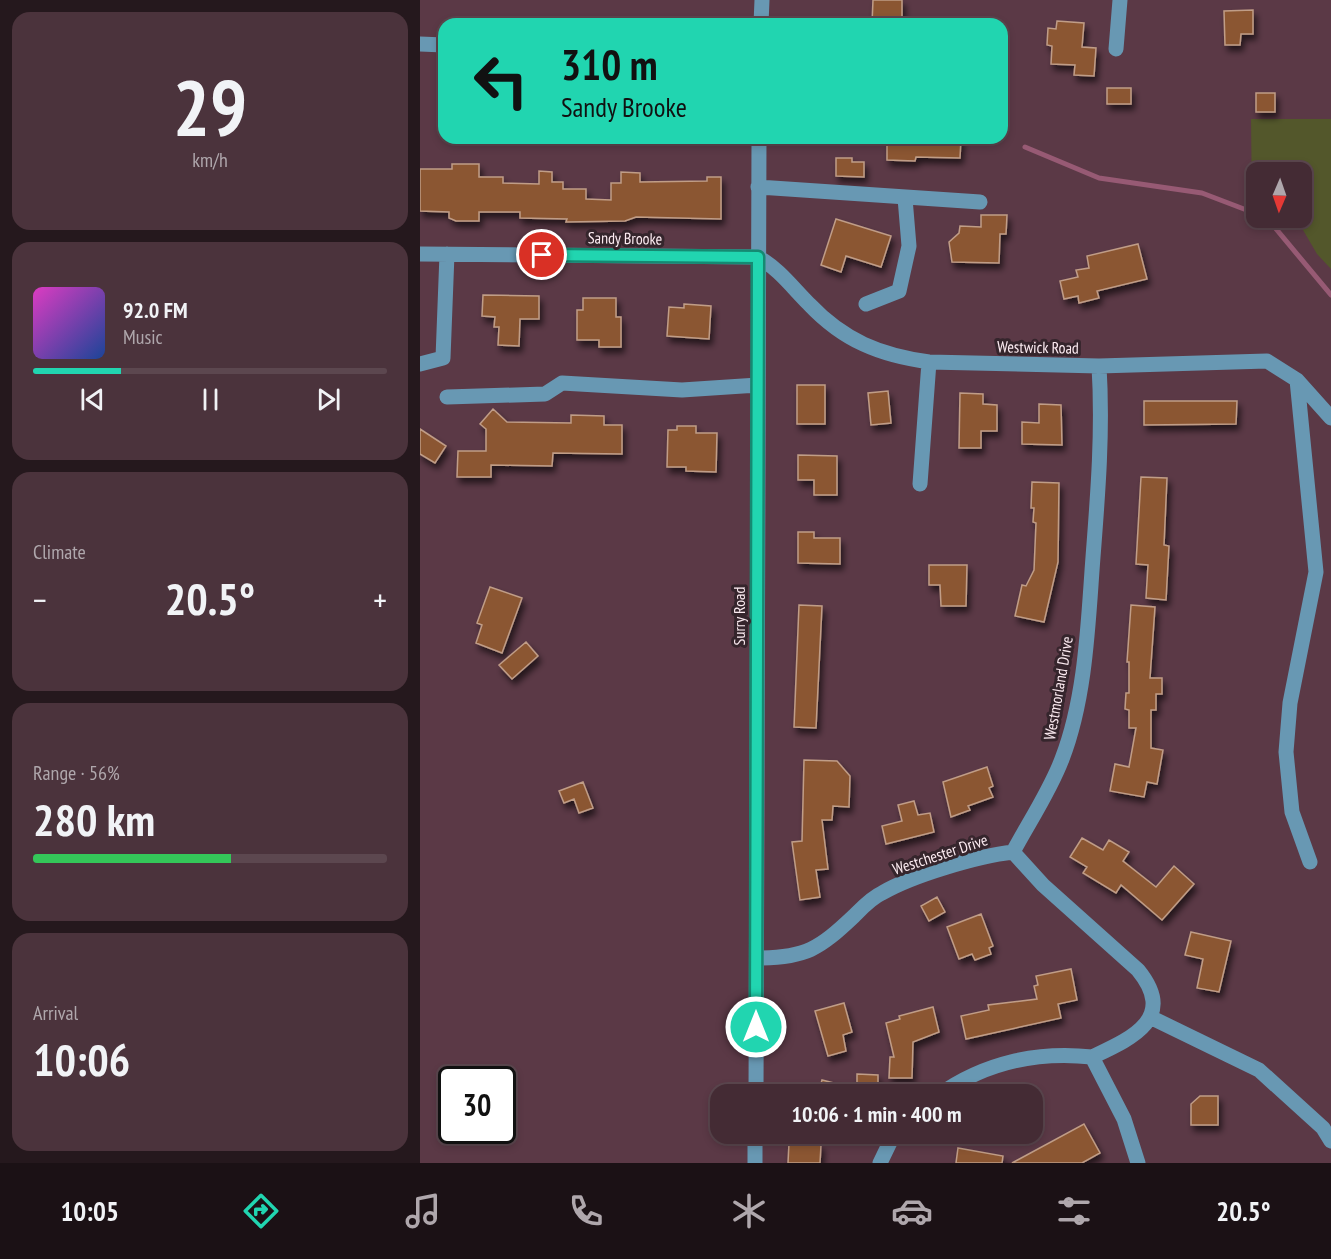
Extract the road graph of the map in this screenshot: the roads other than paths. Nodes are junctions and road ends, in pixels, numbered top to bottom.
1 (762, 0) edge
2 (1119, 0) edge
3 (761, 18) edge
4 (420, 44) edge
5 (438, 45) edge
6 (1116, 49) dead end
7 (759, 144) edge
8 (758, 187) junction
9 (905, 198) junction
10 (980, 202) dead end
11 (420, 254) edge
12 (447, 254) junction
13 (758, 257) junction
14 (866, 303) dead end
15 (929, 362) junction
16 (420, 364) edge
17 (1099, 366) junction
18 (1297, 380) junction
19 (758, 385) junction
20 (447, 397) dead end
21 (1331, 418) edge
22 (920, 484) dead end
23 (1013, 852) junction
24 (1310, 862) dead end
25 (757, 958) junction
26 (1150, 1017) junction
27 (1092, 1057) junction
28 (756, 1084) edge
29 (959, 1084) edge
30 (1331, 1141) edge
31 (755, 1144) edge
32 (889, 1144) edge
33 (755, 1163) edge
34 (880, 1163) edge
35 (1138, 1163) edge

1 - 3 street
2 - 6 street
4 - 5 street
7 - 8 street, Surry Road
8 - 9 street
8 - 13 street, Surry Road
9 - 10 street
9 - 14 street
11 - 12 street, Sandy Brooke
12 - 13 street, Sandy Brooke
12 - 16 street
13 - 15 street, Westwick Road
13 - 19 street, Surry Road
15 - 17 street, Westwick Road
15 - 22 street
17 - 18 street, Westwick Road
17 - 23 street, Westmorland Drive
18 - 21 street, Westwick Road
18 - 24 street
19 - 20 street
19 - 25 street, Surry Road
23 - 25 street, Westchester Drive
23 - 26 street
25 - 28 street, Surry Road
26 - 27 street
26 - 30 street
27 - 29 street
27 - 35 street
31 - 33 street
32 - 34 street

